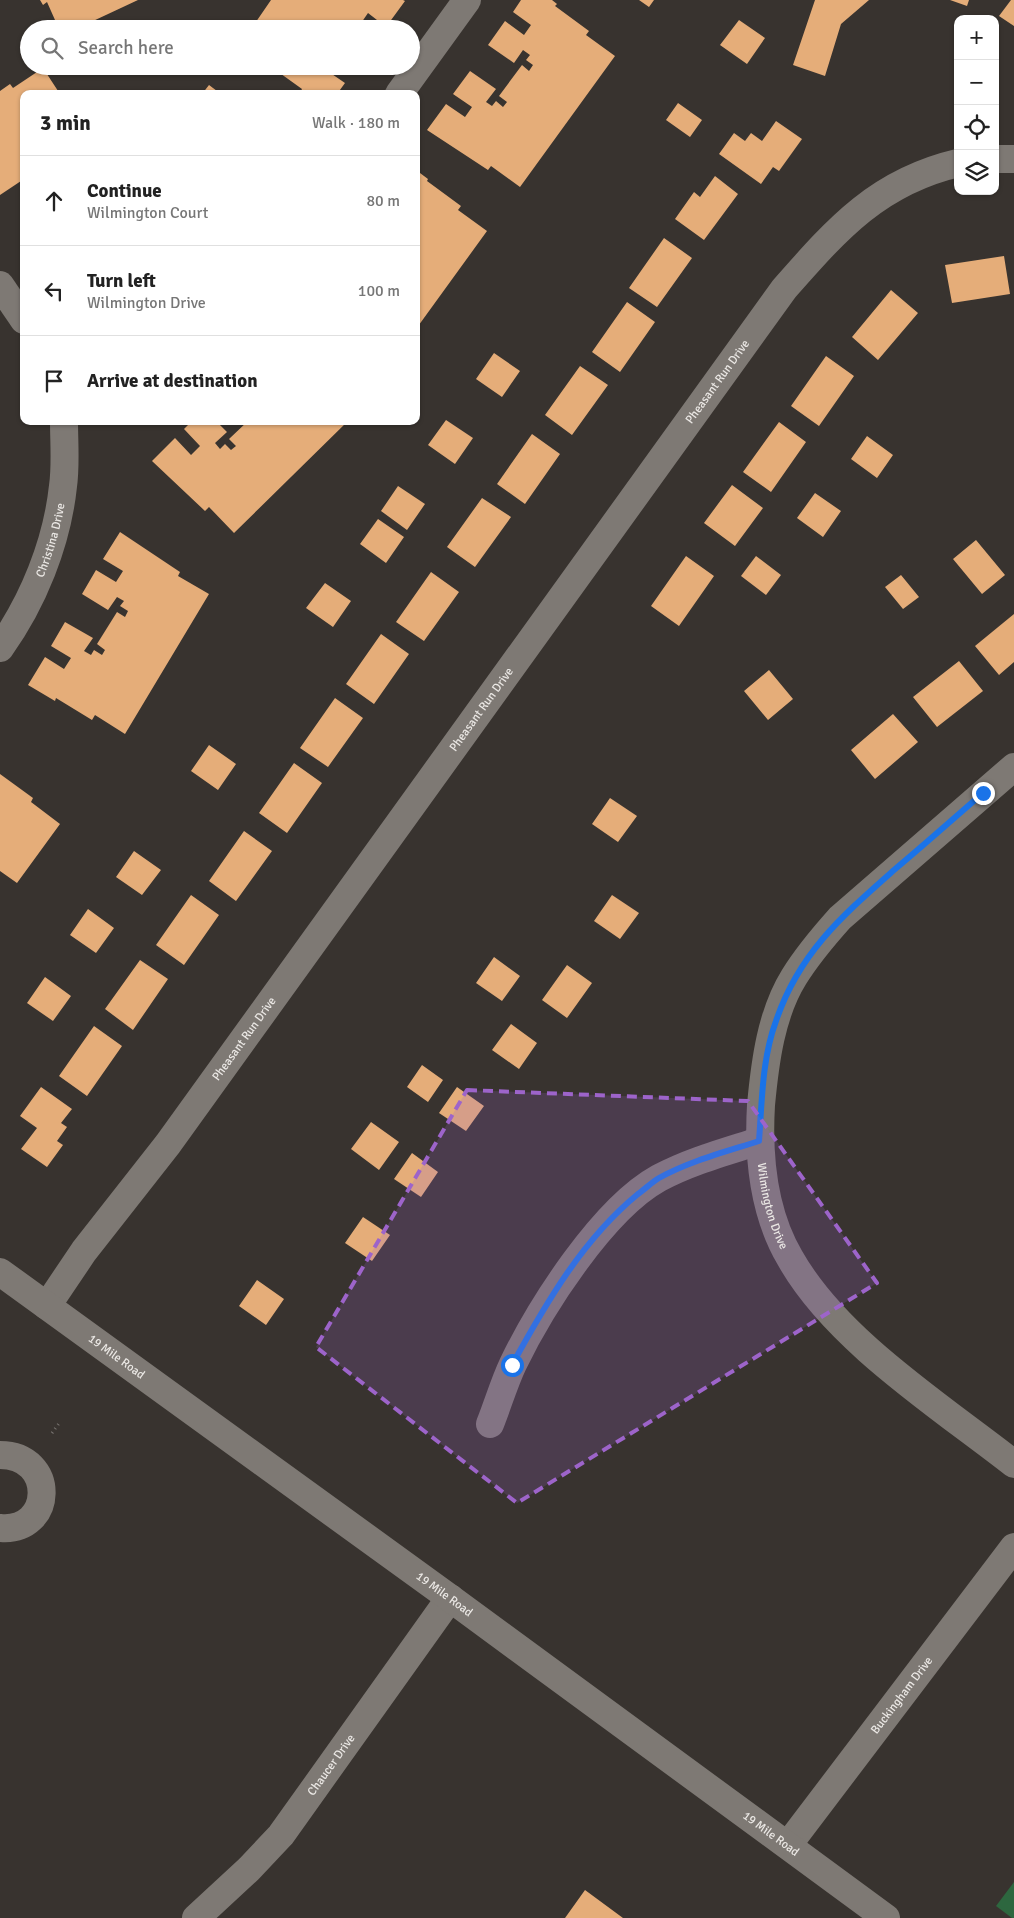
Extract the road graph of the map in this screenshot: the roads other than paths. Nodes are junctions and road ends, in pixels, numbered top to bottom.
1 (467, 0) edge
2 (420, 66) edge
3 (414, 75) edge
4 (403, 90) edge
5 (999, 159) edge
6 (1014, 159) edge
7 (954, 164) edge
8 (0, 285) edge
9 (20, 314) edge
10 (64, 425) edge
11 (0, 648) edge
12 (1014, 767) edge
13 (759, 1141) junction
14 (0, 1272) edge
15 (47, 1306) junction
16 (490, 1424) dead end
17 (0, 1456) edge
18 (1014, 1464) edge
19 (0, 1528) edge
20 (1014, 1547) edge
21 (450, 1598) junction
22 (788, 1845) junction
23 (196, 1918) edge
24 (886, 1918) edge

1 - 2 street
3 - 4 street
5 - 6 street
7 - 15 street, Pheasant Run Drive
8 - 9 street
10 - 11 street, Christina Drive
12 - 13 street, Wilmington Drive
13 - 16 street
13 - 18 street, Wilmington Drive
14 - 15 street, 19 Mile Road
15 - 21 street, 19 Mile Road
17 - 19 street
20 - 22 street, Buckingham Drive
21 - 22 street, 19 Mile Road
21 - 23 street, Chaucer Drive
22 - 24 street, 19 Mile Road

